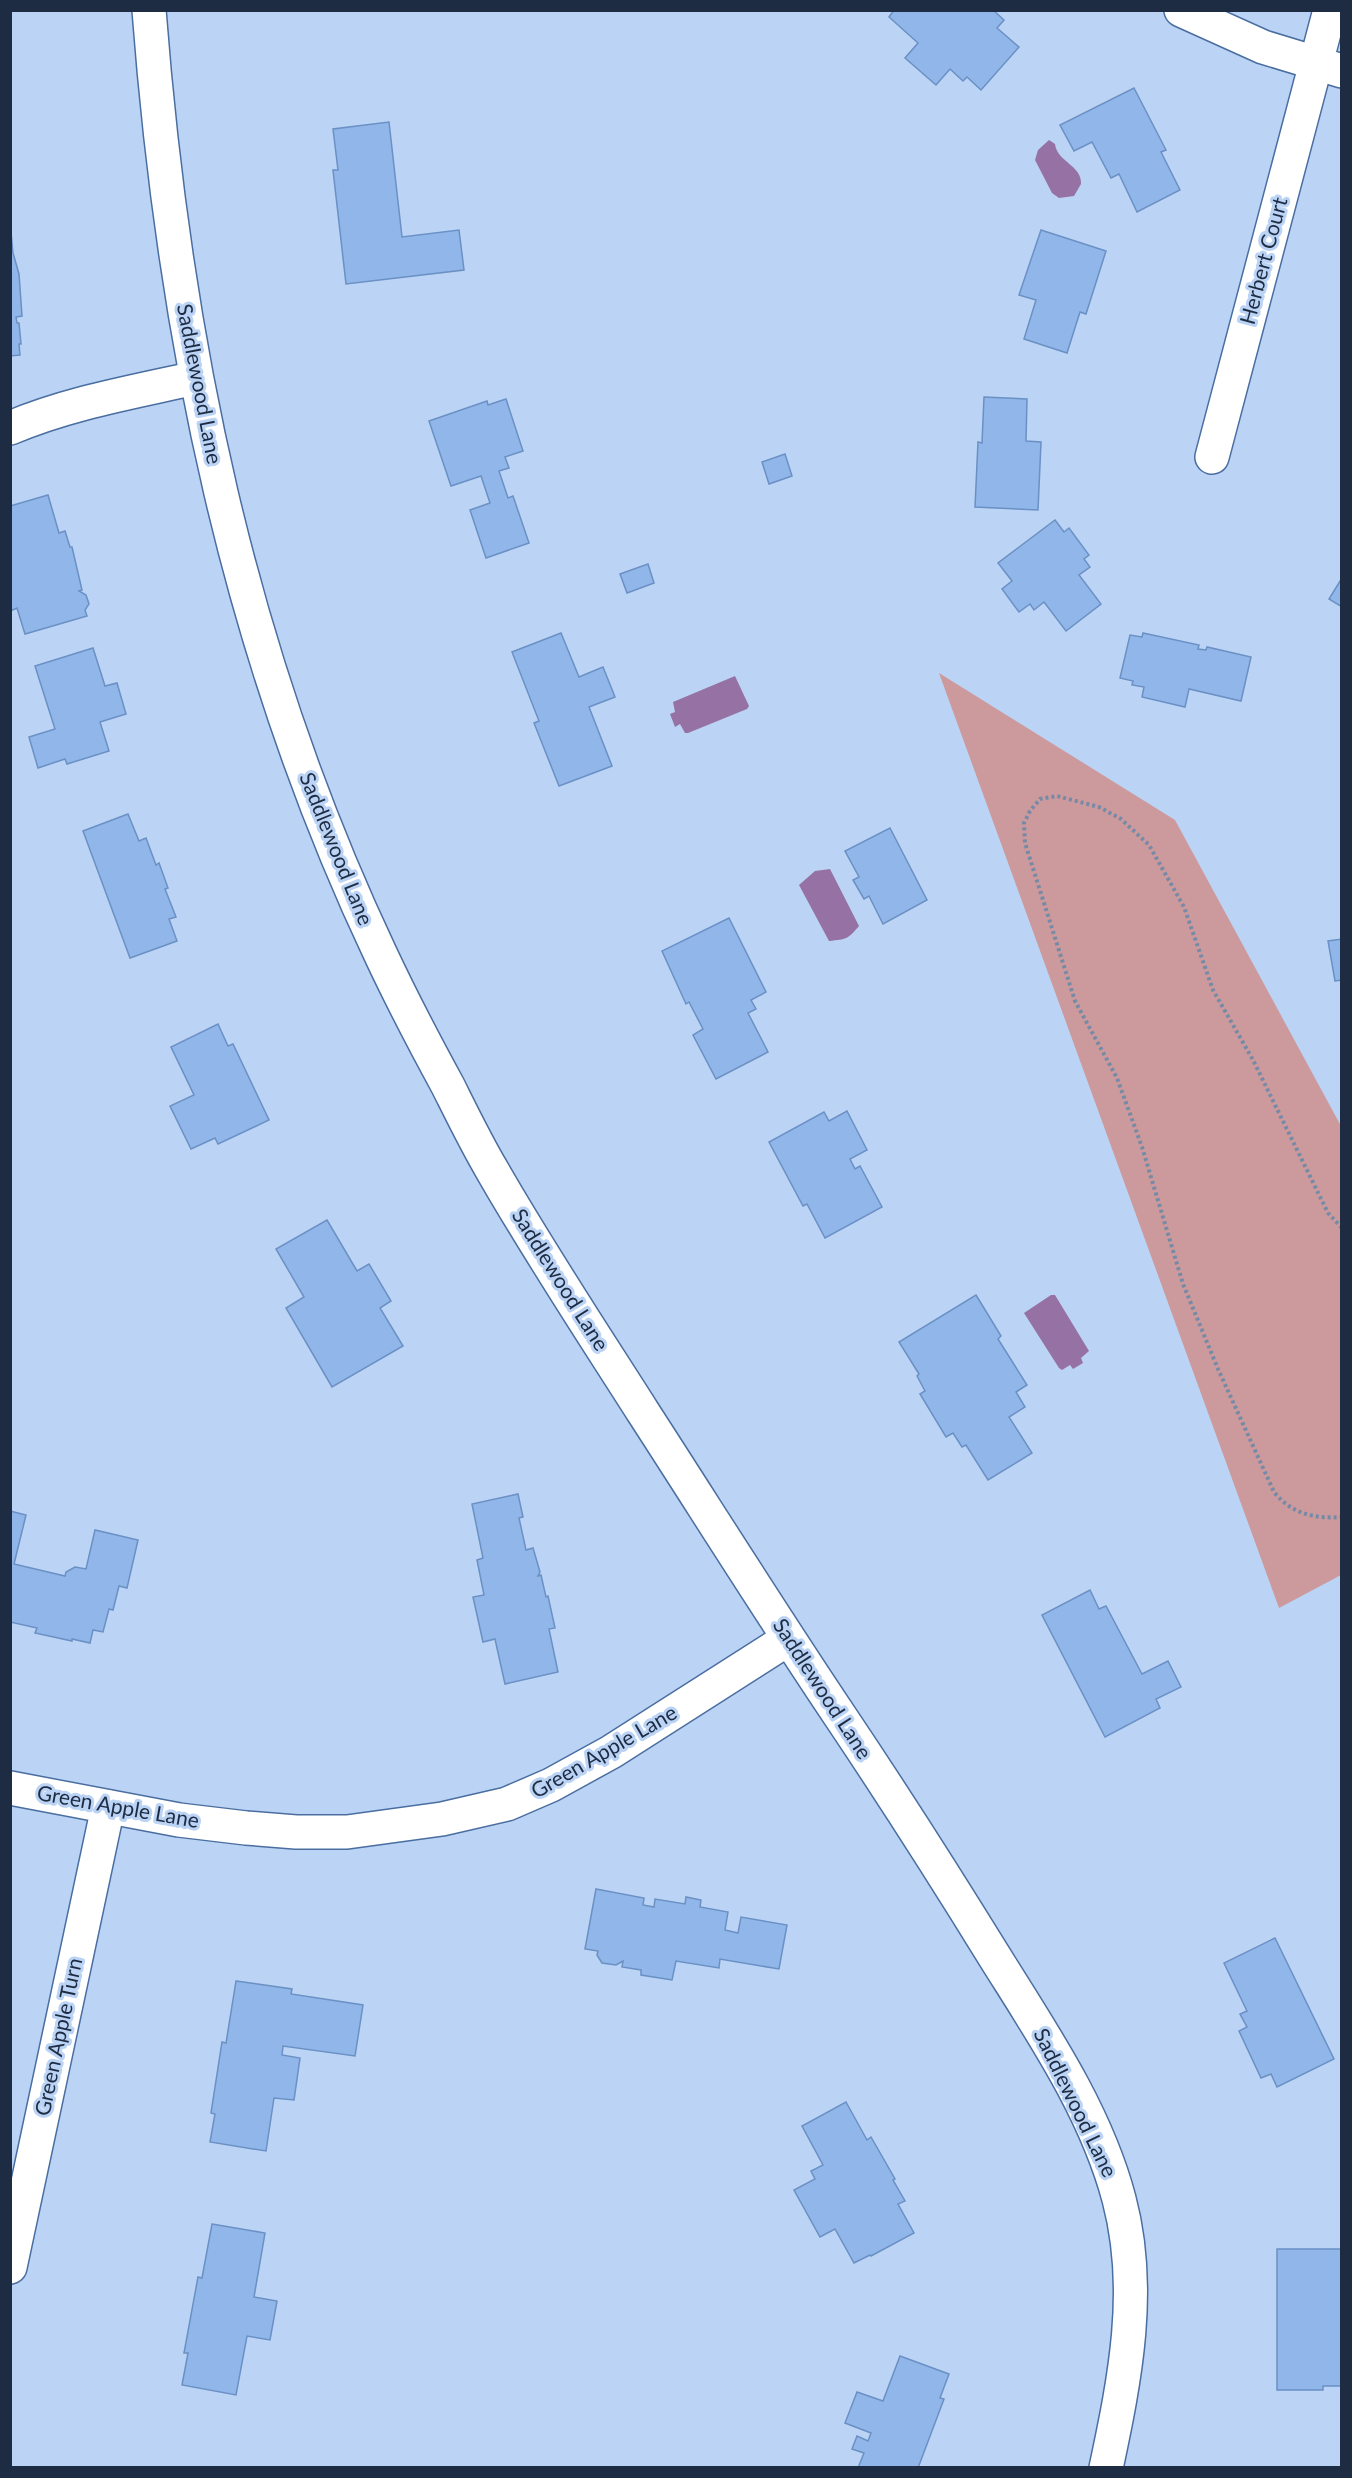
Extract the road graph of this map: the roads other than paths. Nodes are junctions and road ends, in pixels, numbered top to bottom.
1 (149, 10) edge
2 (1181, 10) edge
3 (1330, 10) edge
4 (1329, 68) edge
5 (195, 378) junction
6 (10, 428) edge
7 (1212, 457) dead end
8 (788, 1639) junction
9 (10, 1788) edge
10 (108, 1807) junction
11 (10, 2267) edge
12 (1106, 2468) edge

1 - 5 street, Saddlewood Lane
2 - 4 street
3 - 4 street, Herbert Court
4 - 7 street, Herbert Court
5 - 6 street
5 - 8 street, Saddlewood Lane
8 - 10 street, Green Apple Lane
8 - 12 street, Saddlewood Lane
9 - 10 street, Green Apple Lane
10 - 11 street, Green Apple Turn

